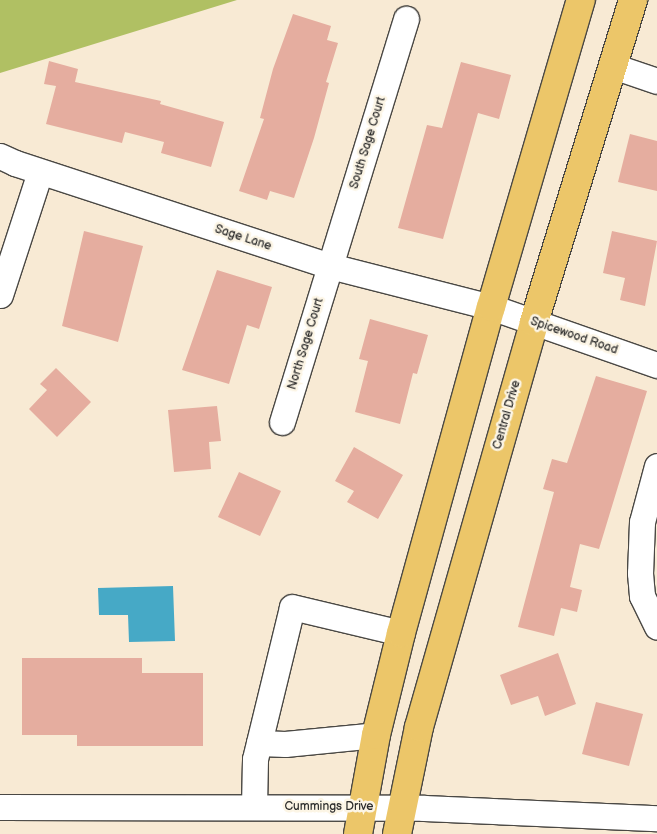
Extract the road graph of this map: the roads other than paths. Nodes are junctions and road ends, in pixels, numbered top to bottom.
1 (581, 0) edge
2 (633, 0) edge
3 (406, 19) dead end
4 (613, 66) junction
5 (657, 81) edge
6 (0, 156) edge
7 (40, 172) junction
8 (330, 266) junction
9 (0, 295) edge
10 (491, 307) junction
11 (534, 322) junction
12 (657, 365) edge
13 (282, 422) dead end
14 (657, 466) edge
15 (657, 627) edge
16 (401, 633) junction
17 (376, 735) junction
18 (259, 743) junction
19 (254, 807) junction
20 (364, 807) junction
21 (0, 808) edge
22 (400, 808) junction
23 (657, 818) edge
24 (358, 834) edge
25 (396, 834) edge

1 - 10 main road
2 - 4 main road, Central Drive
3 - 8 street, South Sage Court
4 - 5 street
4 - 11 main road, Central Drive
6 - 7 street, Sage Lane
7 - 8 street, Sage Lane
7 - 9 street
8 - 10 street, Sage Lane
8 - 13 street, North Sage Court
10 - 11 street, Spicewood Road
10 - 16 main road
11 - 12 street, Spicewood Road
11 - 22 main road, Central Drive
14 - 15 street
16 - 17 main road
16 - 18 street
17 - 18 street
17 - 20 main road
18 - 19 street
19 - 20 street, Cummings Drive
19 - 21 street, Cummings Drive
20 - 22 street, Cummings Drive
20 - 24 main road
22 - 23 street, Cummings Drive
22 - 25 main road, Central Drive

